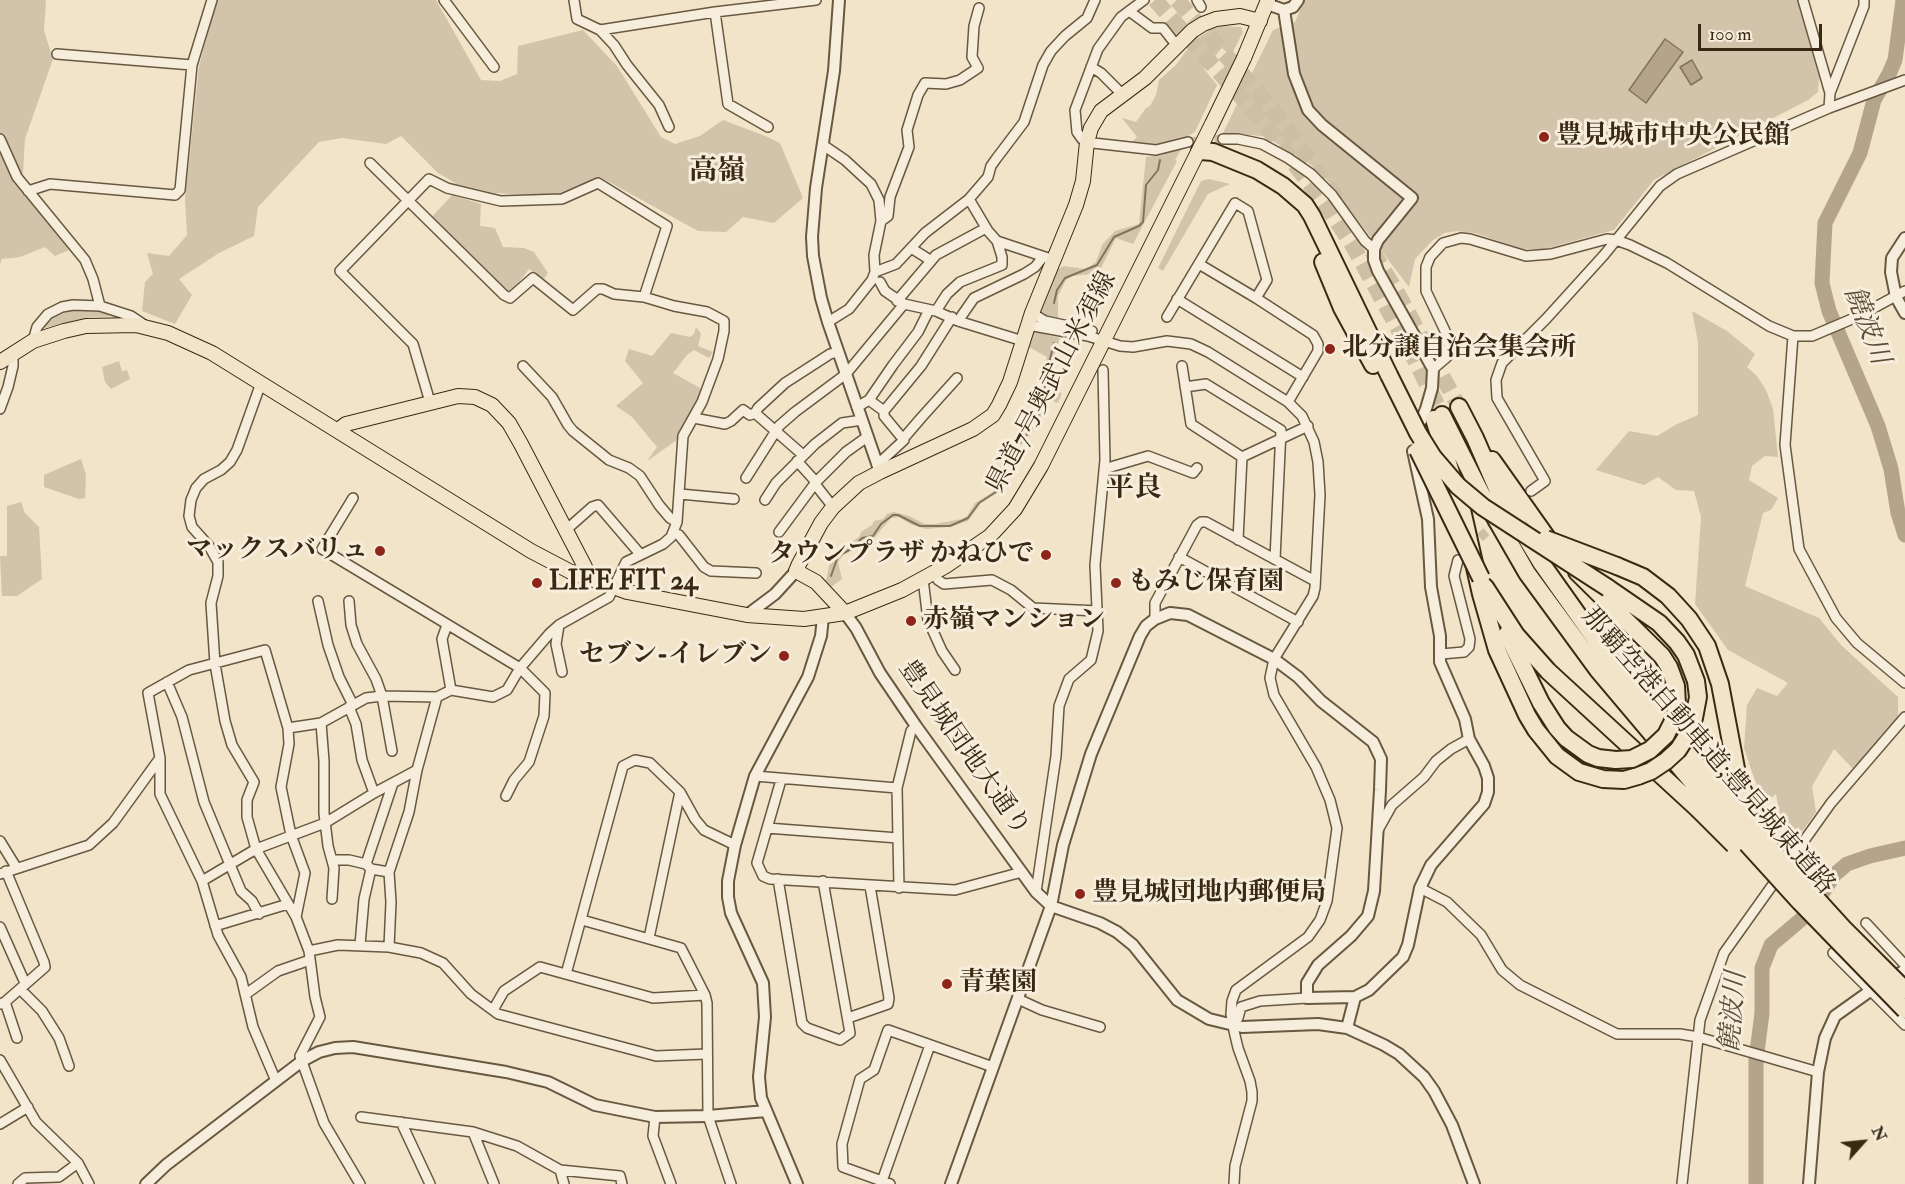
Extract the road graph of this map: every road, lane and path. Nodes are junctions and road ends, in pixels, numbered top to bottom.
1 (212, 0) edge
2 (444, 0) edge
3 (574, 0) edge
4 (816, 0) edge
5 (839, 0) edge
6 (1095, 0) edge
7 (1144, 0) edge
8 (1298, 0) edge
9 (1803, 0) edge
10 (1864, 0) edge
11 (1268, 2) edge
12 (979, 8) dead end
13 (1284, 10) junction
14 (1129, 11) junction
15 (715, 12) junction
16 (1258, 28) junction
17 (600, 30) junction
18 (1177, 46) junction
19 (57, 54) dead end
20 (192, 64) junction
21 (494, 67) dead end
22 (1091, 67) junction
23 (1905, 80) edge
24 (1830, 93) junction
25 (1122, 94) junction
26 (1829, 108) junction
27 (669, 127) dead end
28 (768, 127) dead end
29 (0, 139) edge
30 (1223, 139) tunnel mouth
31 (1087, 142) junction
32 (823, 145) junction
33 (1194, 146) junction
34 (370, 163) dead end
35 (28, 191) junction
36 (969, 199) junction
37 (408, 200) junction
38 (881, 221) junction
39 (986, 228) junction
40 (1905, 238) edge
41 (1616, 240) junction
42 (997, 241) junction
43 (911, 248) junction
44 (1374, 249) junction
45 (1048, 258) junction
46 (930, 260) junction
47 (1199, 264) junction
48 (875, 272) junction
49 (880, 282) dead end
50 (1900, 294) edge
51 (644, 297) junction
52 (1256, 298) junction
53 (1178, 299) junction
54 (901, 303) junction
55 (100, 306) junction
56 (932, 311) junction
57 (1905, 313) edge
58 (1167, 317) dead end
59 (955, 319) junction
60 (1030, 319) junction
61 (828, 322) junction
62 (150, 329) junction
63 (1092, 331) dead end
64 (1793, 336) junction
65 (33, 341) junction
66 (1023, 341) junction
67 (1103, 342) junction
68 (838, 352) junction
69 (4, 358) edge
70 (523, 366) dead end
71 (1182, 366) dead end
72 (1433, 369) junction
73 (1103, 370) dead end
74 (846, 374) junction
75 (1303, 376) junction
76 (957, 378) dead end
77 (1385, 378) junction
78 (261, 383) junction
79 (1185, 387) junction
80 (869, 400) junction
81 (430, 402) junction
82 (1288, 402) junction
83 (857, 407) junction
84 (1459, 407) tunnel mouth
85 (0, 409) edge
86 (884, 411) junction
87 (755, 413) junction
88 (694, 418) junction
89 (862, 420) junction
90 (1308, 426) junction
91 (338, 430) junction
92 (775, 432) junction
93 (867, 437) junction
94 (1282, 438) junction
95 (1475, 438) junction
96 (903, 439) junction
97 (1242, 457) junction
98 (800, 458) junction
99 (878, 468) junction
100 (1197, 468) dead end
101 (1104, 469) junction
102 (747, 478) dead end
103 (816, 483) junction
104 (1531, 491) dead end
105 (680, 494) junction
106 (353, 498) dead end
107 (734, 499) dead end
108 (765, 500) dead end
109 (833, 507) junction
110 (677, 522) junction
111 (1509, 523) junction
112 (566, 530) junction
113 (779, 532) dead end
114 (674, 533) junction
115 (1238, 540) junction
116 (640, 554) junction
117 (1179, 556) junction
118 (1275, 559) junction
119 (1458, 560) dead end
120 (796, 570) junction
121 (756, 573) dead end
122 (928, 576) junction
123 (585, 578) junction
124 (1480, 578) junction
125 (1315, 581) junction
126 (614, 588) junction
127 (318, 600) dead end
128 (349, 601) dead end
129 (1098, 611) junction
130 (845, 613) junction
131 (747, 615) junction
132 (823, 617) junction
133 (1155, 619) junction
134 (1298, 622) junction
135 (447, 625) junction
136 (559, 625) junction
137 (1441, 654) junction
138 (1274, 659) junction
139 (215, 664) junction
140 (520, 668) junction
141 (955, 670) dead end
142 (562, 672) dead end
143 (167, 682) junction
144 (1905, 683) edge
145 (450, 690) junction
146 (382, 696) junction
147 (437, 697) junction
148 (351, 706) junction
149 (1905, 717) edge
150 (321, 723) junction
151 (916, 726) junction
152 (288, 728) junction
153 (1469, 739) junction
154 (393, 752) dead end
155 (160, 758) junction
156 (417, 770) junction
157 (755, 776) junction
158 (781, 780) junction
159 (393, 783) junction
160 (897, 788) junction
161 (680, 792) junction
162 (374, 793) junction
163 (506, 796) dead end
164 (1710, 803) junction
165 (325, 823) junction
166 (767, 828) junction
167 (1377, 832) junction
168 (291, 835) junction
169 (898, 837) junction
170 (0, 841) edge
171 (735, 845) junction
172 (256, 849) junction
173 (334, 860) junction
174 (231, 864) junction
175 (16, 867) junction
176 (368, 867) junction
177 (3, 872) edge
178 (389, 872) junction
179 (1022, 872) junction
180 (778, 879) junction
181 (202, 881) junction
182 (823, 881) junction
183 (870, 886) junction
184 (899, 888) junction
185 (1420, 888) junction
186 (1036, 892) junction
187 (332, 899) dead end
188 (288, 904) junction
189 (1051, 906) junction
190 (259, 914) junction
191 (296, 917) junction
192 (582, 920) junction
193 (1866, 923) dead end
194 (215, 926) junction
195 (0, 927) edge
196 (649, 938) junction
197 (360, 945) junction
198 (389, 947) junction
199 (1833, 953) dead end
200 (309, 956) junction
201 (1905, 965) edge
202 (1905, 970) edge
203 (566, 974) junction
204 (22, 986) junction
205 (1905, 986) edge
206 (1905, 990) edge
207 (1870, 991) junction
208 (246, 994) junction
209 (705, 995) junction
210 (1355, 997) junction
211 (1307, 998) junction
212 (1018, 999) junction
213 (3, 1003) edge
214 (493, 1010) junction
215 (1905, 1010) edge
216 (848, 1018) junction
217 (1236, 1022) junction
218 (1905, 1025) edge
219 (1100, 1028) dead end
220 (1347, 1028) junction
221 (1698, 1037) junction
222 (17, 1038) dead end
223 (930, 1045) junction
224 (707, 1054) junction
225 (0, 1060) edge
226 (302, 1061) junction
227 (69, 1066) dead end
228 (993, 1067) junction
229 (1818, 1072) junction
230 (276, 1081) junction
231 (28, 1107) junction
232 (766, 1111) junction
233 (708, 1116) junction
234 (361, 1117) dead end
235 (655, 1118) junction
236 (402, 1122) junction
237 (0, 1124) edge
238 (473, 1132) junction
239 (78, 1163) junction
240 (560, 1170) junction
241 (884, 1183) edge
242 (18, 1184) edge
243 (89, 1184) edge
244 (146, 1184) edge
245 (360, 1184) edge
246 (430, 1184) edge
247 (494, 1184) edge
248 (564, 1184) edge
249 (622, 1184) edge
250 (671, 1184) edge
251 (731, 1184) edge
252 (797, 1184) edge
253 (951, 1184) edge
254 (1234, 1184) edge
255 (1474, 1184) edge
256 (1682, 1184) edge
257 (1809, 1184) edge

1 - 20 street
2 - 21 street
3 - 17 street
4 - 15 street
5 - 32 street
6 - 36 street
7 - 14 street
8 - 13 street
9 - 24 street
10 - 24 street
11 - 13 street
11 - 16 main road, 県道7号奥武山米須線
12 - 38 street
13 - 44 street
14 - 18 street
14 - 22 street
15 - 17 street
15 - 28 street
16 - 18 main road, 県道7号奥武山米須線
16 - 33 main road, 県道7号奥武山米須線, bridge
17 - 27 street
18 - 25 main road, 県道7号奥武山米須線
19 - 20 street
20 - 35 street
22 - 25 street
22 - 31 street
23 - 26 street
24 - 26 street
25 - 31 main road, 県道7号奥武山米須線
26 - 41 street
29 - 35 street
30 - 44 street
31 - 33 street
31 - 45 main road, 県道7号奥武山米須線
32 - 38 street
32 - 61 street
33 - 67 main road, 県道7号奥武山米須線
33 - 77 highway
34 - 37 street
35 - 55 street
36 - 39 street
36 - 43 street
37 - 51 street
37 - 51 street
37 - 81 street
38 - 48 street
39 - 42 street
39 - 46 street
40 - 50 street
41 - 64 street
41 - 72 street
41 - 104 street
42 - 45 street
42 - 56 street
43 - 46 street
43 - 48 street
44 - 72 street
45 - 59 street
45 - 60 main road, 県道7号奥武山米須線
46 - 54 street
47 - 52 street
47 - 52 street
47 - 53 street
48 - 61 street
49 - 54 street
50 - 57 street
50 - 64 street
51 - 88 street
52 - 75 street
53 - 58 street
53 - 75 street
54 - 56 street
54 - 74 street
55 - 62 street
55 - 65 street
56 - 59 street
56 - 80 street
59 - 66 street
59 - 86 street
60 - 63 street
60 - 66 main road, 県道7号奥武山米須線
60 - 67 street
61 - 68 street
62 - 65 main road, 県道7号奥武山米須線
62 - 78 main road, 県道7号奥武山米須線
64 - 144 street
65 - 69 main road, 県道7号奥武山米須線
66 - 99 main road, 県道7号奥武山米須線
67 - 82 street
67 - 122 main road, 県道7号奥武山米須線
68 - 74 street
68 - 87 street
69 - 85 street
70 - 110 street
71 - 79 street
72 - 137 street
73 - 101 street
74 - 83 street
74 - 92 street
75 - 82 street
76 - 96 street
77 - 111 highway, bridge
77 - 124 highway, bridge
78 - 91 main road, 県道7号奥武山米須線
78 - 139 street
79 - 94 street
79 - 97 street
80 - 83 street
80 - 86 street
81 - 91 main road
81 - 112 main road
82 - 90 street
83 - 89 street
84 - 95 highway, 那覇空港自動車道;豊見城東道路
86 - 96 street
87 - 88 street
87 - 92 street
88 - 105 street
89 - 93 street
89 - 98 street
90 - 94 street
90 - 125 street
91 - 123 main road, 県道7号奥武山米須線
92 - 98 street
92 - 102 street
93 - 99 street
93 - 103 street
94 - 97 street
94 - 118 street
95 - 124 highway, bridge
95 - 164 highway, 那覇空港自動車道;豊見城東道路
96 - 99 street
97 - 115 street
98 - 103 street
98 - 108 street
99 - 109 main road, 県道7号奥武山米須線
100 - 101 street
101 - 129 street
103 - 109 street
103 - 113 street
105 - 107 street
105 - 110 street
106 - 135 street
109 - 120 main road, 県道7号奥武山米須線
110 - 114 street
111 - 164 highway, 那覇空港自動車道;豊見城東道路, bridge
111 - 205 highway, bridge
112 - 116 street
112 - 123 main road
114 - 116 street
114 - 121 street
115 - 117 street
115 - 118 street
116 - 126 street
117 - 133 street
117 - 134 street
118 - 125 street
119 - 137 street
120 - 130 main road
120 - 131 street
122 - 129 street
122 - 130 main road, 県道7号奥武山米須線
122 - 141 street
123 - 126 main road, 県道7号奥武山米須線
124 - 164 highway
125 - 134 street
126 - 131 main road, 県道7号奥武山米須線
126 - 136 street
127 - 148 street
128 - 146 street
129 - 186 street
130 - 132 main road, 県道7号奥武山米須線
130 - 151 street, 豊見城団地大通り
131 - 132 main road, 県道7号奥武山米須線
132 - 157 street
133 - 138 street
133 - 189 street
134 - 138 street
135 - 140 street
135 - 145 street
136 - 140 street
136 - 142 street
137 - 153 street
138 - 167 street
138 - 217 street
139 - 143 street
139 - 152 street
139 - 172 street
140 - 145 street
140 - 163 street
143 - 155 street
143 - 174 street
145 - 147 street
146 - 147 street
146 - 148 street
146 - 154 street
147 - 156 street
148 - 150 street
148 - 162 street
149 - 221 street
150 - 152 street
150 - 165 street
151 - 160 street
151 - 179 street, 豊見城団地大通り
152 - 168 street
153 - 167 street
153 - 185 street
155 - 175 street
155 - 181 street
156 - 159 street
156 - 178 street
157 - 158 street
157 - 171 street
158 - 160 street
158 - 166 street
159 - 162 street
159 - 176 street
160 - 169 street
161 - 171 street
161 - 192 street
161 - 196 street
162 - 165 street
164 - 206 highway, 那覇空港自動車道;豊見城東道路, bridge
164 - 215 highway, bridge
165 - 168 street
165 - 173 street
166 - 169 street
166 - 180 street
167 - 211 street
168 - 172 street
168 - 191 street
169 - 184 street
170 - 175 street
171 - 232 street
172 - 174 street
172 - 188 street
173 - 176 street
173 - 187 street
174 - 181 street
174 - 190 street
175 - 177 street
176 - 178 street
176 - 197 street
177 - 204 street
178 - 198 street
179 - 184 street
179 - 186 street, 豊見城団地大通り
180 - 182 street
180 - 216 street
181 - 194 street
182 - 183 street
182 - 216 street
183 - 184 street
183 - 216 street
185 - 210 street
185 - 221 street
186 - 189 street, 豊見城団地大通り
188 - 190 street
188 - 191 street
189 - 212 street
189 - 217 street
190 - 194 street
191 - 200 street
192 - 196 street
192 - 203 street
193 - 201 street
194 - 208 street
195 - 204 street
196 - 209 street
197 - 198 street
197 - 200 street
198 - 214 street
199 - 207 street
200 - 208 street
200 - 226 street
202 - 207 street
203 - 209 street
203 - 214 street
204 - 213 street
204 - 227 street
207 - 218 street
207 - 229 street
208 - 230 street
209 - 224 street
210 - 211 street
210 - 220 street
211 - 217 street
212 - 219 street
212 - 228 street
213 - 222 street
214 - 224 street
217 - 220 street
217 - 254 street
220 - 255 street
221 - 229 street
221 - 256 street
223 - 228 street
223 - 241 street
223 - 241 street
224 - 233 street
225 - 231 street
226 - 230 street
226 - 235 street
226 - 245 street
228 - 253 street
229 - 257 street
230 - 244 street
231 - 237 street
231 - 239 street
232 - 233 street
232 - 252 street
233 - 235 street
233 - 251 street
234 - 236 street
235 - 250 street
236 - 238 street
236 - 246 street
238 - 240 street
238 - 247 street
239 - 242 street
239 - 243 street
240 - 248 street
240 - 249 street

